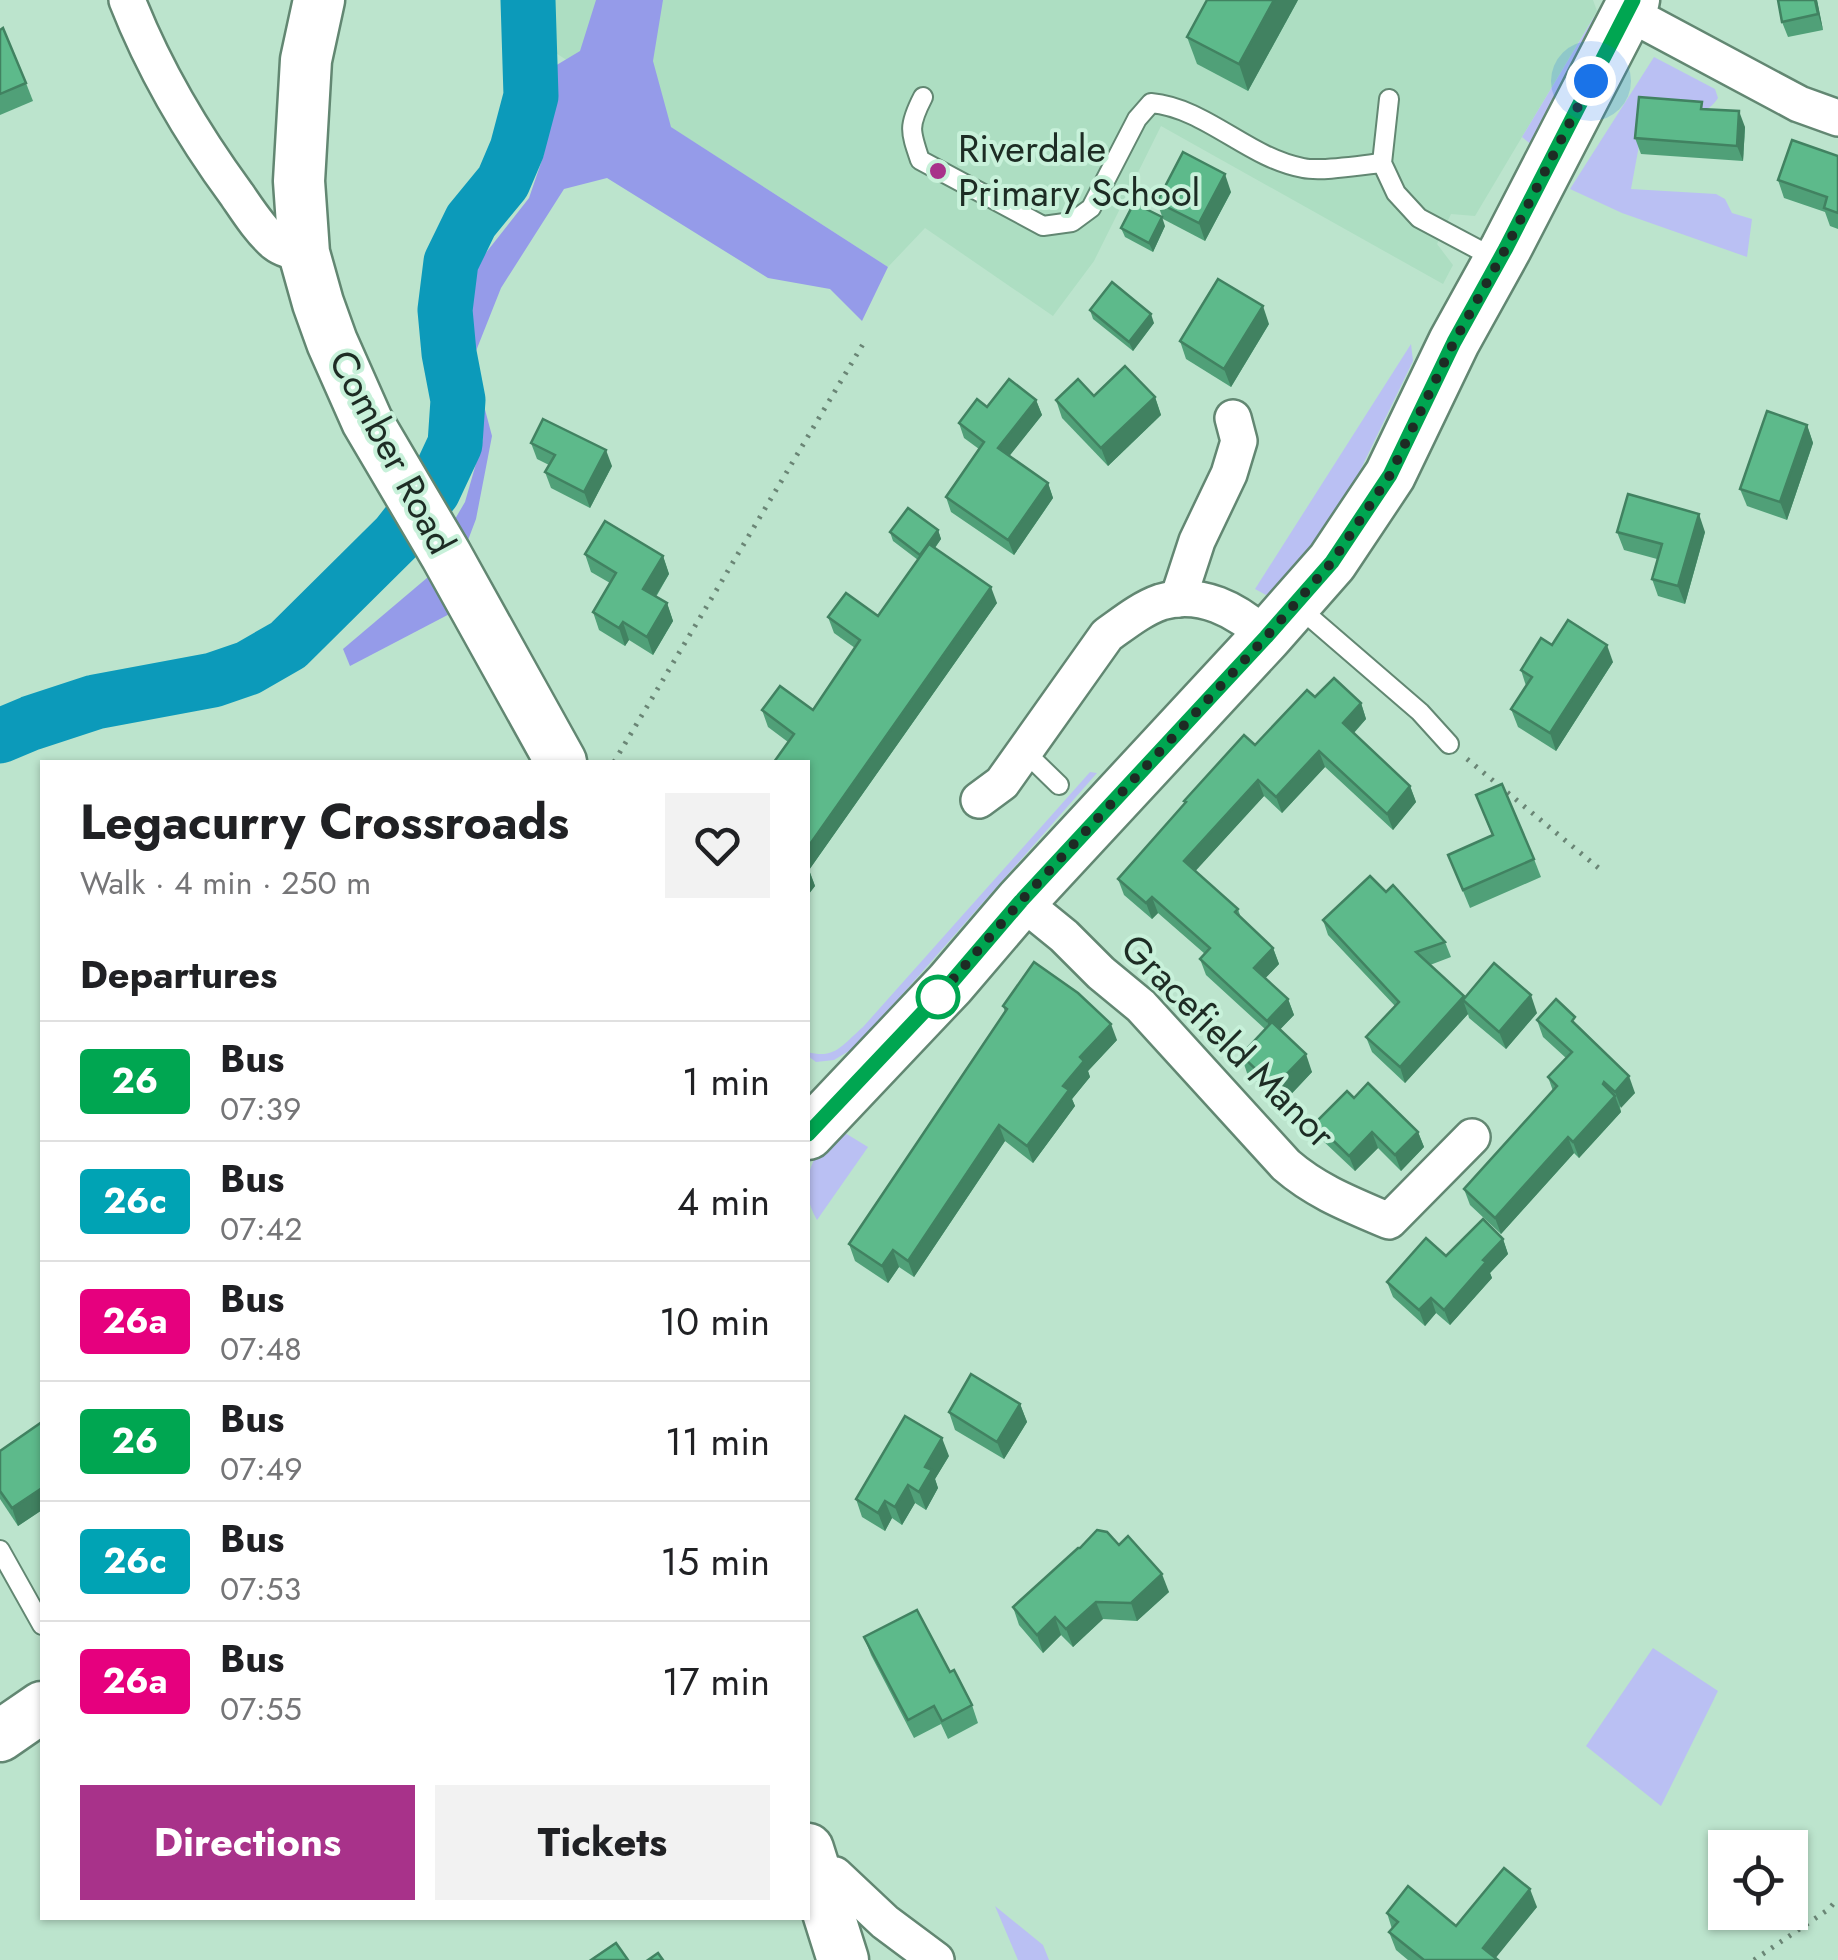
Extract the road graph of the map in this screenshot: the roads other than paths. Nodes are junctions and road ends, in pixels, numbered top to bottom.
1 (127, 0) edge
2 (319, 0) edge
3 (1630, 6) edge
4 (923, 98) dead end
5 (1389, 99) dead end
6 (1838, 118) edge
7 (1382, 163) junction
8 (304, 253) junction
9 (1499, 260) junction
10 (1233, 418) dead end
11 (1178, 599) junction
12 (1281, 621) junction
13 (1450, 744) road end
14 (1023, 750) junction
15 (560, 760) edge
16 (1060, 785) dead end
17 (979, 800) dead end
18 (1021, 901) junction
19 (813, 1119) edge
20 (1472, 1137) dead end
21 (0, 1550) edge
22 (40, 1621) edge
23 (40, 1708) edge
24 (0, 1736) edge
25 (812, 1863) edge
26 (843, 1960) edge
27 (936, 1960) edge

1 - 8 street
2 - 8 street, Comber Road
3 - 6 street
3 - 9 street
4 - 7 lane
5 - 7 lane
7 - 9 lane
8 - 15 street, Comber Road
9 - 12 street
10 - 11 street
11 - 12 street
11 - 14 street
12 - 13 lane
12 - 18 street
14 - 16 lane
14 - 17 street
18 - 19 street
18 - 20 street, Gracefield Manor
21 - 22 lane
23 - 24 street
25 - 26 street
25 - 27 street

